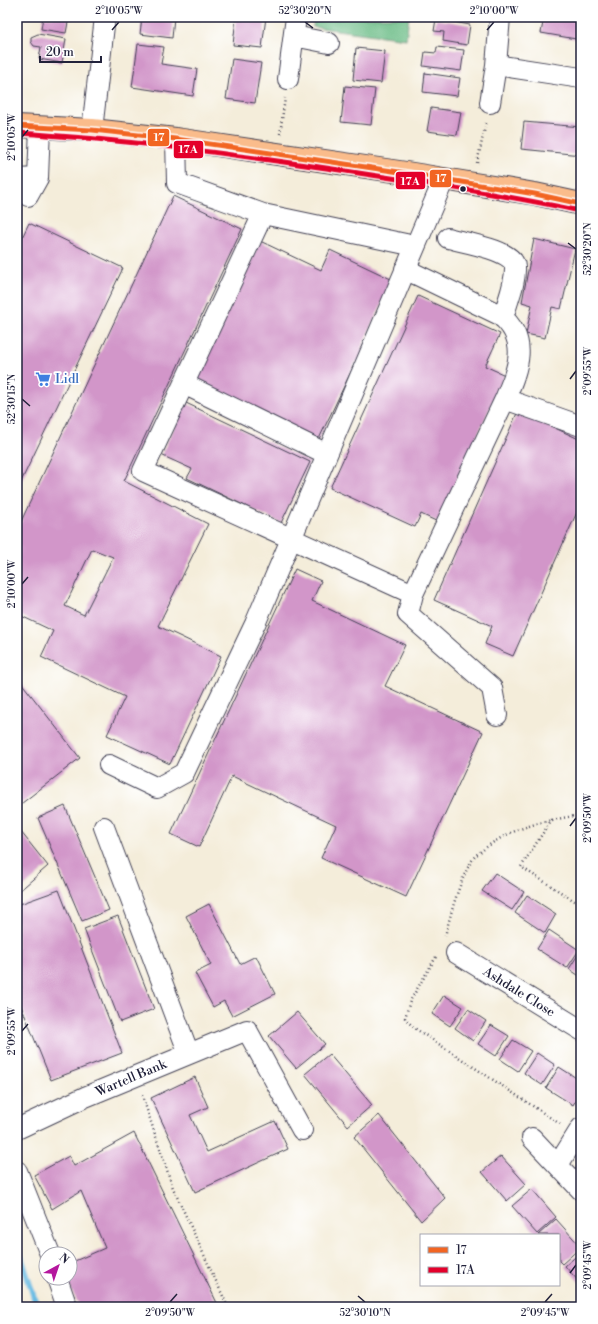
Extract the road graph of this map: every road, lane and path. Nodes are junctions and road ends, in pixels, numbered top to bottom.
1 (105, 17) edge
2 (500, 17) edge
3 (295, 26) edge
4 (329, 43) dead end
5 (496, 65) junction
6 (581, 78) edge
7 (288, 79) joint
8 (490, 102) joint
9 (17, 126) edge
10 (40, 127) junction
11 (92, 130) junction
12 (176, 139) junction
13 (276, 154) junction
14 (476, 164) dead end
15 (17, 178) edge
16 (38, 178) junction
17 (444, 179) junction
18 (28, 196) dead end
19 (581, 204) edge
20 (263, 214) junction
21 (448, 238) dead end
22 (415, 246) junction
23 (405, 269) junction
24 (503, 318) junction
25 (184, 384) junction
26 (505, 398) junction
27 (581, 426) edge
28 (327, 454) junction
29 (292, 538) junction
30 (413, 594) junction
31 (497, 714) dead end
32 (109, 765) dead end
33 (552, 819) dead end
34 (104, 827) dead end
35 (581, 905) edge
36 (456, 953) dead end
37 (581, 1030) edge
38 (189, 1054) junction
39 (135, 1076) junction
40 (19, 1123) edge
41 (581, 1128) edge
42 (302, 1130) dead end
43 (532, 1138) dead end
44 (558, 1165) junction
45 (17, 1171) edge
46 (581, 1190) edge
47 (47, 1246) edge
48 (60, 1286) edge
49 (67, 1307) edge
50 (228, 1307) edge

1 - 11 street
2 - 5 street
3 - 4 street
3 - 7 street
5 - 6 street
5 - 8 street
7 - 13 path
8 - 14 path
9 - 10 main road
10 - 11 main road
10 - 16 street
11 - 12 main road
12 - 13 main road
12 - 20 street
13 - 17 main road
15 - 16 street
16 - 18 street
17 - 19 main road
17 - 22 street
20 - 22 street
20 - 25 street
21 - 24 street
22 - 23 street
23 - 24 street
23 - 28 street
24 - 26 street
25 - 28 street
25 - 29 street
26 - 27 street
26 - 30 street
28 - 29 street
29 - 30 street
29 - 32 street
30 - 31 street
33 - 35 path
34 - 38 street
36 - 37 street, Ashdale Close
38 - 39 street, Wartell Bank
38 - 42 street, Wartell Bank
39 - 40 street, Wartell Bank
39 - 50 path
41 - 44 street
43 - 44 street
44 - 46 street
45 - 47 street
48 - 49 street

